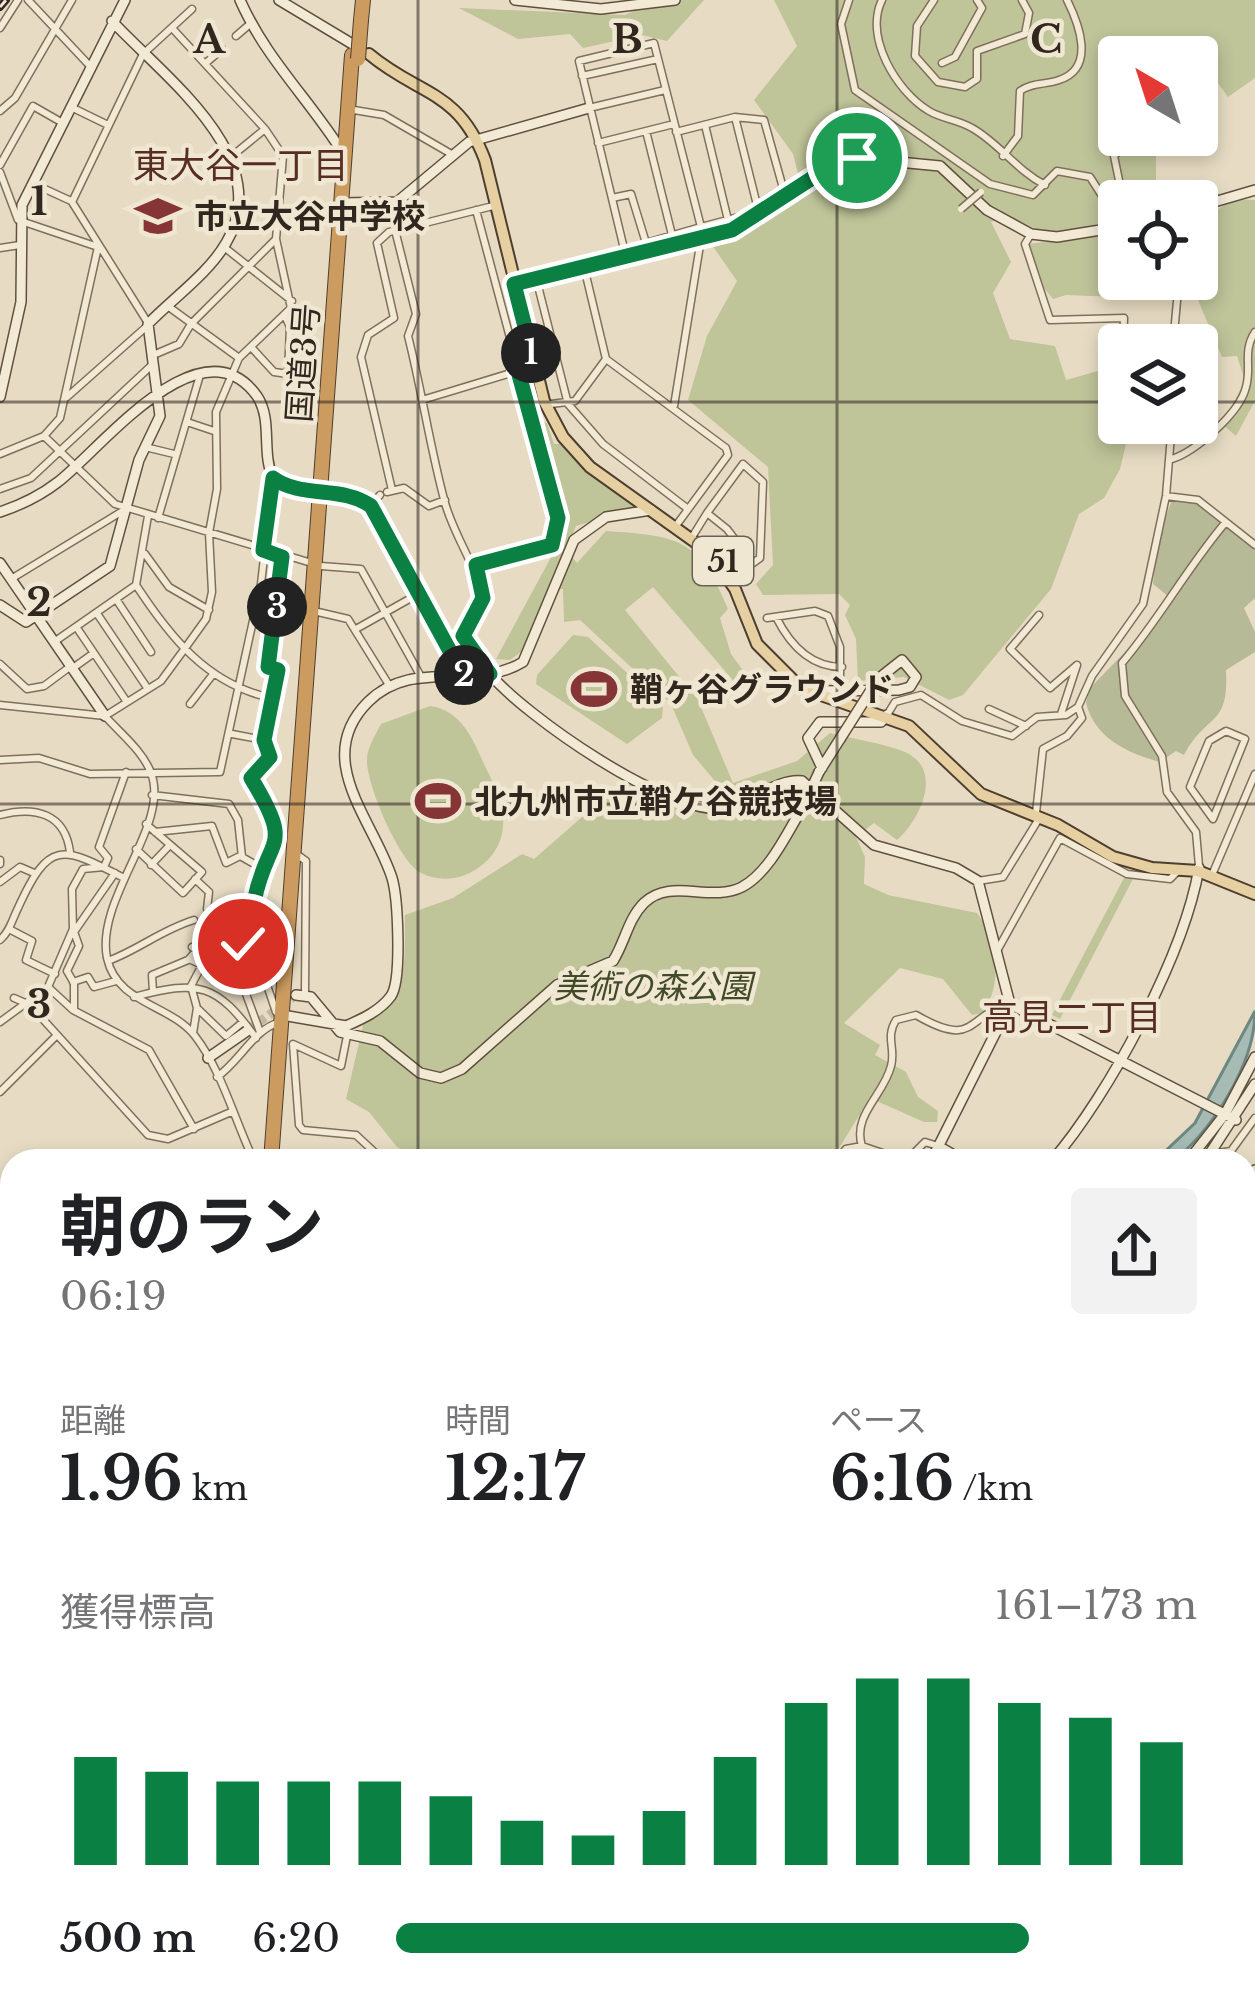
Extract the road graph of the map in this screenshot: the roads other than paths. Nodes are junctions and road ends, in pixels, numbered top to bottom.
1 (18, 0) edge
2 (28, 0) edge
3 (72, 0) edge
4 (124, 0) edge
5 (240, 0) edge
6 (278, 0) edge
7 (360, 0) edge
8 (514, 0) edge
9 (675, 0) edge
10 (849, 0) edge
11 (882, 0) edge
12 (934, 0) edge
13 (977, 0) edge
14 (1022, 0) edge
15 (1067, 0) edge
16 (649, 7) edge
17 (192, 9) dead end
18 (112, 21) junction
19 (250, 24) junction
20 (0, 28) edge
21 (55, 28) junction
22 (172, 28) junction
23 (236, 36) dead end
24 (222, 49) dead end
25 (143, 54) junction
26 (360, 56) junction
27 (658, 59) junction
28 (207, 62) junction
29 (942, 63) dead end
30 (89, 64) junction
31 (582, 76) junction
32 (665, 90) junction
33 (305, 94) junction
34 (291, 105) dead end
35 (70, 106) junction
36 (590, 108) junction
37 (354, 110) junction
38 (0, 111) edge
39 (735, 117) junction
40 (62, 122) junction
41 (704, 124) junction
42 (108, 125) junction
43 (675, 128) junction
44 (266, 129) junction
45 (646, 131) junction
46 (479, 138) junction
47 (598, 143) junction
48 (344, 154) junction
49 (453, 155) junction
50 (232, 156) junction
51 (1003, 156) junction
52 (1114, 156) edge
53 (0, 169) edge
54 (31, 182) junction
55 (991, 184) junction
56 (1045, 185) junction
57 (1255, 190) edge
58 (612, 198) junction
59 (1218, 200) edge
60 (72, 201) junction
61 (344, 203) junction
62 (498, 205) junction
63 (757, 205) junction
64 (962, 209) dead end
65 (476, 210) junction
66 (18, 220) junction
67 (728, 220) junction
68 (395, 230) junction
69 (1098, 230) edge
70 (701, 233) junction
71 (1031, 234) junction
72 (672, 235) junction
73 (276, 238) junction
74 (20, 245) junction
75 (98, 247) junction
76 (224, 247) junction
77 (0, 248) edge
78 (626, 257) junction
79 (248, 265) junction
80 (584, 268) junction
81 (536, 278) junction
82 (517, 284) junction
83 (293, 301) junction
84 (166, 305) junction
85 (285, 316) junction
86 (191, 324) junction
87 (1124, 324) edge
88 (147, 326) junction
89 (1255, 332) edge
90 (251, 347) junction
91 (238, 358) junction
92 (607, 359) junction
93 (152, 360) junction
94 (535, 366) junction
95 (518, 371) junction
96 (200, 375) junction
97 (231, 377) junction
98 (160, 389) junction
99 (0, 398) edge
100 (64, 400) junction
101 (422, 400) junction
102 (551, 404) junction
103 (568, 404) junction
104 (674, 406) junction
105 (187, 422) junction
106 (214, 431) junction
107 (44, 436) junction
108 (1172, 444) edge
109 (145, 447) junction
110 (59, 451) junction
111 (0, 454) edge
112 (174, 454) junction
113 (1172, 459) junction
114 (76, 467) junction
115 (273, 478) junction
116 (0, 488) edge
117 (323, 491) junction
118 (386, 492) junction
119 (1166, 496) junction
120 (445, 500) junction
121 (371, 506) junction
122 (126, 508) junction
123 (688, 509) junction
124 (651, 511) junction
125 (0, 512) edge
126 (706, 513) junction
127 (153, 516) junction
128 (678, 523) junction
129 (1226, 523) junction
130 (208, 533) junction
131 (694, 534) junction
132 (1255, 545) edge
133 (142, 550) junction
134 (263, 550) junction
135 (282, 557) junction
136 (0, 563) edge
137 (318, 565) junction
138 (476, 565) junction
139 (11, 579) junction
140 (136, 585) junction
141 (420, 593) junction
142 (118, 602) junction
143 (0, 605) edge
144 (209, 610) junction
145 (318, 612) junction
146 (386, 613) junction
147 (98, 615) junction
148 (1039, 615) dead end
149 (37, 616) junction
150 (77, 628) junction
151 (356, 629) junction
152 (54, 643) junction
153 (183, 651) junction
154 (152, 652) dead end
155 (94, 653) junction
156 (0, 664) edge
157 (71, 667) junction
158 (842, 667) junction
159 (214, 673) junction
160 (490, 674) junction
161 (421, 675) junction
162 (463, 675) junction
163 (389, 685) junction
164 (840, 687) junction
165 (148, 689) junction
166 (818, 691) junction
167 (241, 692) junction
168 (272, 698) junction
169 (127, 702) junction
170 (190, 704) dead end
171 (0, 705) edge
172 (1078, 706) junction
173 (989, 709) dead end
174 (888, 713) junction
175 (1061, 715) junction
176 (105, 716) junction
177 (1026, 726) junction
178 (232, 734) junction
179 (264, 740) junction
180 (0, 760) edge
181 (150, 769) junction
182 (821, 770) junction
183 (126, 772) junction
184 (1255, 774) edge
185 (152, 795) junction
186 (1037, 814) junction
187 (0, 815) edge
188 (1213, 819) junction
189 (146, 824) junction
190 (155, 832) junction
191 (1196, 832) junction
192 (168, 847) junction
193 (136, 849) junction
194 (70, 852) junction
195 (242, 854) junction
196 (299, 856) junction
197 (151, 865) junction
198 (104, 867) junction
199 (1181, 868) junction
200 (1199, 868) junction
201 (263, 869) junction
202 (1213, 872) junction
203 (34, 873) junction
204 (115, 873) junction
205 (124, 878) junction
206 (195, 879) junction
207 (978, 881) junction
208 (0, 882) edge
209 (1255, 891) edge
210 (0, 911) edge
211 (13, 918) junction
212 (194, 920) dead end
213 (9, 929) junction
214 (74, 931) junction
215 (233, 933) junction
216 (0, 940) edge
217 (209, 940) junction
218 (998, 949) junction
219 (189, 959) junction
220 (257, 961) junction
221 (108, 962) junction
222 (202, 965) junction
223 (55, 974) junction
224 (117, 981) junction
225 (241, 981) junction
226 (74, 982) junction
227 (191, 986) junction
228 (48, 987) junction
229 (153, 992) junction
230 (300, 994) joint
231 (134, 997) junction
232 (14, 998) dead end
233 (1010, 1004) junction
234 (30, 1005) junction
235 (197, 1008) junction
236 (74, 1010) junction
237 (282, 1020) junction
238 (0, 1022) edge
239 (333, 1024) junction
240 (252, 1030) junction
241 (193, 1033) junction
242 (57, 1035) junction
243 (347, 1036) junction
244 (1255, 1057) edge
245 (208, 1058) junction
246 (1119, 1058) junction
247 (217, 1077) junction
248 (1255, 1084) edge
249 (1, 1088) edge
250 (231, 1112) junction
251 (1226, 1115) junction
252 (1255, 1118) edge
253 (194, 1129) junction
254 (1250, 1135) edge
255 (862, 1146) junction
256 (938, 1146) junction
257 (1224, 1148) joint
258 (248, 1149) edge
259 (275, 1149) edge
260 (371, 1149) edge
261 (846, 1149) edge
262 (868, 1149) edge
263 (919, 1149) edge
264 (937, 1149) edge
265 (943, 1149) edge
266 (1062, 1149) edge
267 (1197, 1149) edge

1 - 20 street
2 - 21 street
3 - 21 street
4 - 18 street
5 - 19 street
6 - 26 street
7 - 26 highway, 国道3号, bridge
8 - 16 street
9 - 16 street
10 - 55 street
11 - 51 street
12 - 14 street
13 - 29 street
15 - 51 street
17 - 22 street
18 - 25 street
18 - 30 street
19 - 23 street
19 - 33 street
21 - 30 street
21 - 38 street
22 - 25 street
22 - 28 street
24 - 28 street
25 - 42 street
25 - 50 street
26 - 37 highway, 国道3号
26 - 46 main road, 51
26 - 48 highway, 国道3号
27 - 31 street
27 - 31 street
27 - 32 street
28 - 44 street
30 - 35 street
31 - 36 street
32 - 36 street
32 - 43 street
33 - 34 street
33 - 48 street
35 - 40 street
35 - 42 street
36 - 46 street
36 - 47 street
37 - 49 street
37 - 61 highway, 国道3号
39 - 41 street
39 - 63 street
39 - 63 street
40 - 53 street
40 - 54 street
41 - 43 street
41 - 67 street
42 - 60 street
43 - 45 street
43 - 70 street
44 - 50 street
44 - 73 street
45 - 47 street
45 - 72 street
46 - 49 street
46 - 62 main road, 51
47 - 58 street
48 - 61 highway, 国道3号
49 - 61 street
50 - 76 street
51 - 56 street
52 - 56 street
53 - 66 street
54 - 60 street
54 - 66 street
55 - 56 street
55 - 64 street, bridge
57 - 59 street
58 - 72 street
58 - 78 street
60 - 75 street
61 - 117 highway, 国道3号
62 - 65 street
62 - 82 main road, 51
63 - 67 street
65 - 68 street
65 - 95 street
66 - 74 street
66 - 75 street
67 - 70 street
68 - 101 street
68 - 118 street
69 - 71 street
70 - 71 street
70 - 72 street
70 - 78 street
70 - 104 street
71 - 87 street
73 - 79 street
73 - 83 street
74 - 77 street
74 - 99 street
75 - 88 street
75 - 100 street
76 - 79 street
76 - 84 street
78 - 80 street
79 - 83 street
79 - 86 street
80 - 81 street
80 - 92 street
81 - 82 street
81 - 103 street
82 - 94 main road, 51
82 - 102 main road, 51
83 - 85 street
84 - 86 street
84 - 88 street
85 - 90 street
85 - 90 street
86 - 91 street
86 - 93 street
88 - 93 street
88 - 100 street
89 - 113 street
90 - 91 street
91 - 97 street
92 - 103 street
92 - 104 street
93 - 98 street
93 - 110 street
94 - 95 street
94 - 124 main road, 51
95 - 101 street
95 - 138 street
96 - 97 street
96 - 98 street
96 - 105 street
97 - 106 street
97 - 115 street
98 - 109 street
98 - 114 street
100 - 107 street
101 - 120 street
102 - 103 street
102 - 128 main road, 51
103 - 123 street
104 - 123 street
105 - 106 street
105 - 112 street
106 - 130 street
107 - 110 street
107 - 111 street
108 - 113 street
109 - 112 street
109 - 122 street
110 - 114 street
110 - 116 street
112 - 127 street
113 - 119 street
114 - 122 street
114 - 125 street
115 - 117 street
115 - 134 street
117 - 121 street
117 - 137 highway, 国道3号
118 - 120 street
118 - 121 street
119 - 129 street
119 - 172 street
120 - 138 street
121 - 141 street
122 - 127 street
122 - 139 street
122 - 149 street
123 - 128 street
124 - 160 street
124 - 174 main road, 51
126 - 126 street
126 - 131 street
127 - 130 street
127 - 133 street
128 - 131 main road, 51
129 - 132 street
129 - 191 street
130 - 134 street
130 - 144 street
131 - 166 main road, 51
133 - 140 street
133 - 144 street
134 - 135 street
134 - 167 street
135 - 137 street
135 - 168 street
136 - 139 street
137 - 145 highway, 国道3号
137 - 146 street
137 - 237 highway, 国道3号
138 - 160 street
139 - 149 street
140 - 142 street
140 - 153 street
141 - 146 street
141 - 162 street
142 - 147 street
142 - 154 street
143 - 149 street
144 - 153 street
145 - 151 street
145 - 196 highway, 国道3号
146 - 151 street
146 - 161 street
147 - 150 street
147 - 165 street
148 - 175 street
149 - 152 street
150 - 152 street
150 - 155 street
151 - 163 street
152 - 157 street
153 - 159 street
153 - 165 street
155 - 157 street
155 - 169 street
156 - 157 street
157 - 176 street
158 - 158 street
158 - 164 street
159 - 167 street
159 - 170 street
160 - 162 street
160 - 207 street
161 - 162 street
161 - 163 street
163 - 239 street
164 - 166 street
164 - 182 street, bridge
165 - 169 street
166 - 174 main road, 51
167 - 168 street
167 - 178 street
168 - 179 street
169 - 176 street
171 - 176 street
172 - 175 street
172 - 186 street
173 - 177 street
174 - 177 street
174 - 182 street
174 - 186 main road, 51
175 - 177 street
176 - 181 street
178 - 179 street
178 - 181 street
179 - 201 street
180 - 183 street
181 - 183 street
181 - 185 street
182 - 243 street, bridge
183 - 198 street
184 - 202 street
185 - 189 street
185 - 195 street
186 - 199 main road, 51
186 - 200 main road, 51
186 - 207 street
187 - 194 street
188 - 188 street
188 - 191 street
189 - 190 street
189 - 193 street
190 - 192 street
190 - 195 street
191 - 200 street
192 - 197 street
192 - 206 street
193 - 197 street
193 - 205 street
194 - 198 street
194 - 203 street
195 - 201 street
196 - 230 street
196 - 237 highway, 国道3号
197 - 206 street
198 - 204 street
198 - 214 street
199 - 200 main road, 51
199 - 218 street
200 - 202 main road, 51
200 - 246 street
201 - 220 street
202 - 209 main road, 51
203 - 208 street
203 - 211 street
204 - 205 street
204 - 214 street
205 - 221 street
206 - 215 street
207 - 218 street
210 - 211 street
211 - 213 street
212 - 221 street
213 - 216 street
213 - 223 street
214 - 223 street
214 - 226 street
215 - 217 street
215 - 220 street
217 - 219 street
217 - 225 street
218 - 233 street
219 - 222 street
219 - 229 street
220 - 237 street
221 - 224 street
222 - 225 street
222 - 227 street
223 - 228 street
224 - 226 street
224 - 231 street
225 - 240 street
226 - 236 street
227 - 229 street
227 - 235 street
227 - 240 street
228 - 234 street
228 - 236 street
229 - 231 street
230 - 239 street
231 - 241 street
232 - 234 street
233 - 246 street
233 - 255 street
233 - 256 street
234 - 238 street
234 - 242 street
235 - 240 street
235 - 241 street
236 - 253 street
237 - 239 street
237 - 240 street
237 - 259 highway, 国道3号
239 - 243 street
240 - 245 street
240 - 247 street
241 - 245 street
242 - 249 street
242 - 253 street
243 - 260 street
244 - 251 street
245 - 247 street
246 - 251 street
246 - 266 street
247 - 250 street
248 - 251 street
250 - 253 street
250 - 258 street
251 - 257 street
251 - 267 street
252 - 254 street
254 - 257 street
255 - 261 street
255 - 262 street
256 - 263 street
256 - 264 street
256 - 265 street

